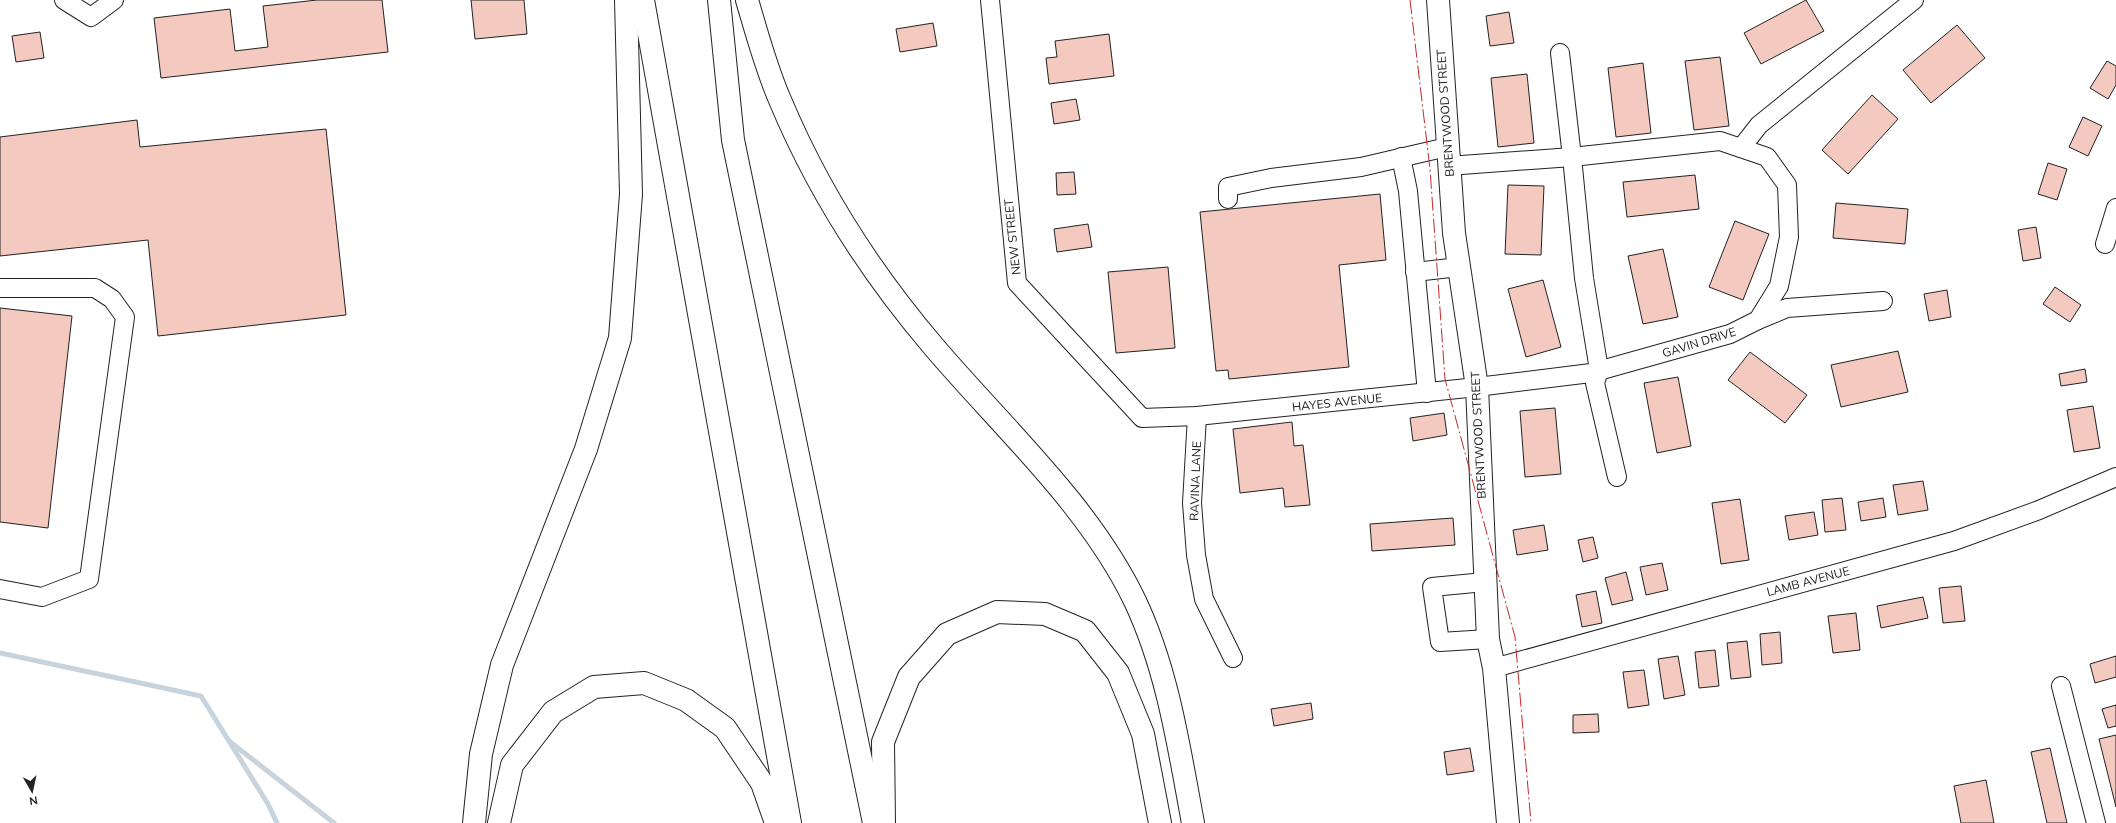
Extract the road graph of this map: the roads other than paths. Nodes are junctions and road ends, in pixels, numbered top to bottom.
1 (64, 0) edge
2 (114, 0) edge
3 (626, 0) edge
4 (643, 0) edge
5 (720, 0) edge
6 (747, 0) edge
7 (990, 0) edge
8 (1438, 0) edge
9 (1914, 0) edge
10 (1560, 53) dead end
11 (1740, 148) junction
12 (1401, 157) junction
13 (1448, 157) junction
14 (1572, 157) junction
15 (1228, 199) dead end
16 (2116, 208) edge
17 (2105, 244) dead end
18 (1459, 266) junction
19 (1415, 272) junction
20 (0, 288) edge
21 (1884, 301) dead end
22 (1758, 320) junction
23 (1599, 370) junction
24 (1477, 387) junction
25 (1427, 393) junction
26 (1197, 416) junction
27 (1617, 477) dead end
28 (2116, 477) edge
29 (1485, 582) junction
30 (0, 589) edge
31 (1488, 638) junction
32 (1233, 658) dead end
33 (1494, 668) junction
34 (2061, 686) dead end
35 (474, 823) edge
36 (499, 823) edge
37 (776, 823) edge
38 (790, 823) edge
39 (874, 823) edge
40 (884, 823) edge
41 (1160, 823) edge
42 (1193, 823) edge
43 (1508, 823) edge
44 (2096, 823) edge

1 - 2 street
3 - 35 main road
4 - 38 main road
5 - 39 main road
6 - 42 main road
7 - 26 street, NEW STREET
8 - 13 main road, BRENTWOOD STREET
9 - 11 street
10 - 14 street
11 - 14 street
11 - 22 street
12 - 13 street
12 - 15 street
12 - 19 street
13 - 14 street
13 - 18 main road, BRENTWOOD STREET
14 - 23 street
16 - 17 street
18 - 19 street
18 - 24 main road, BRENTWOOD STREET
19 - 25 street
20 - 30 street
21 - 22 street, GAVIN DRIVE
22 - 23 street, GAVIN DRIVE
23 - 24 street, GAVIN DRIVE
23 - 27 street
24 - 25 street, HAYES AVENUE
24 - 29 main road, BRENTWOOD STREET
25 - 26 street, HAYES AVENUE
26 - 32 street, RAVINA LANE
28 - 33 street, LAMB AVENUE
29 - 31 main road, BRENTWOOD STREET
29 - 31 street
31 - 33 main road, BRENTWOOD STREET
33 - 43 main road, BRENTWOOD STREET
34 - 44 street
36 - 37 main road
40 - 41 main road

